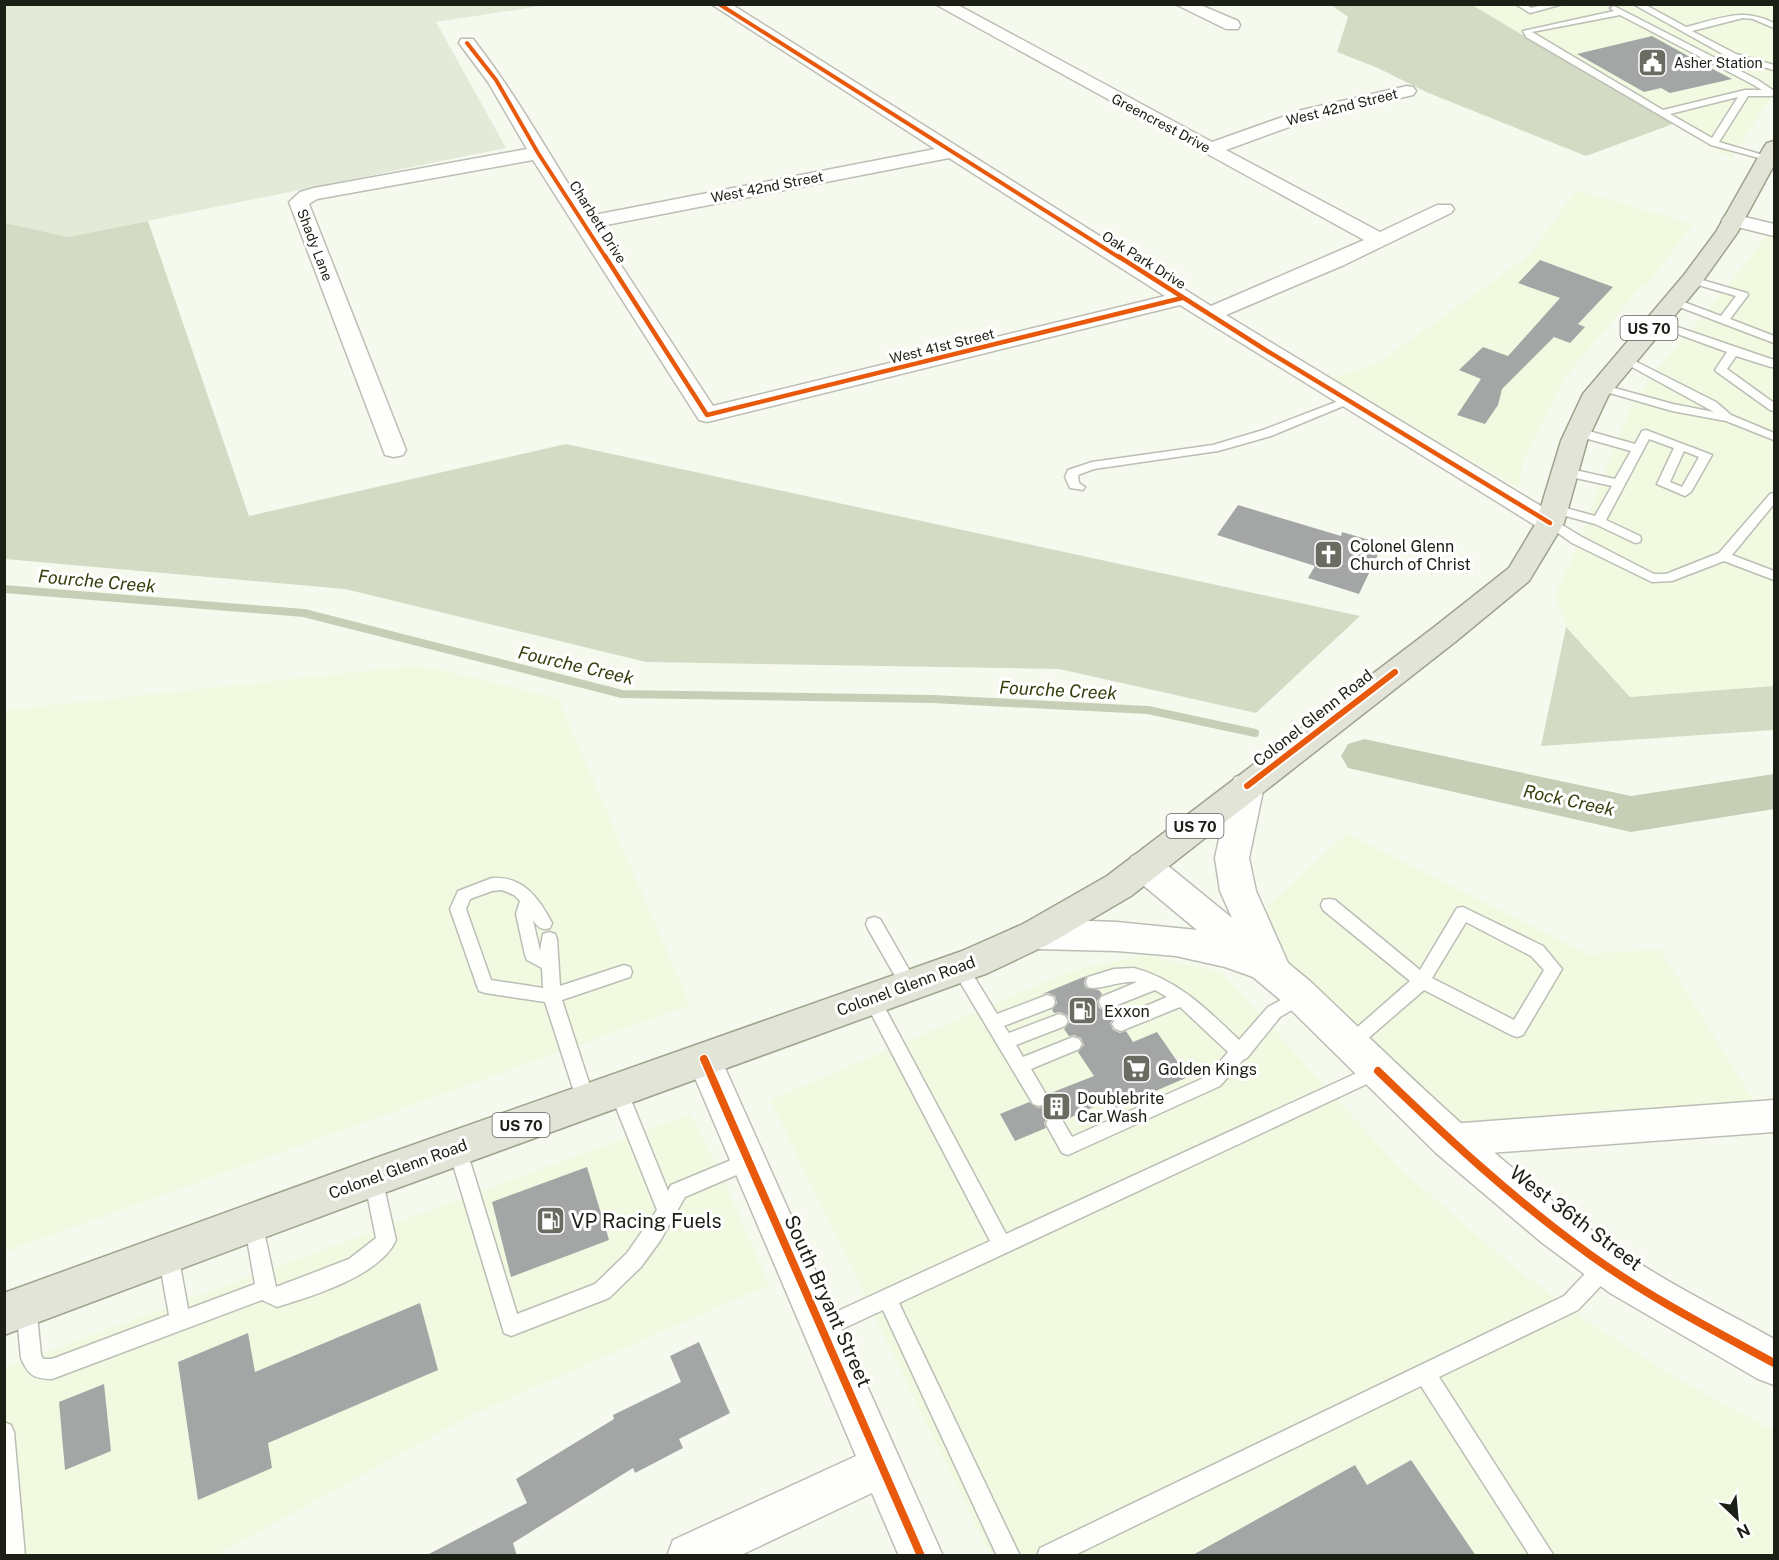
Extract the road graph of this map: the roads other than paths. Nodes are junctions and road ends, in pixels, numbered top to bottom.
1 (943, 4) edge
2 (1183, 4) edge
3 (1519, 4) edge
4 (1559, 4) edge
5 (1608, 4) edge
6 (1637, 4) edge
7 (732, 6) edge
8 (1621, 12) junction
9 (1232, 25) dead end
10 (1774, 26) edge
11 (1684, 30) junction
12 (467, 43) dead end
13 (1774, 69) edge
14 (1407, 91) dead end
15 (1745, 93) junction
16 (1772, 93) edge
17 (1661, 113) junction
18 (1713, 143) junction
19 (1210, 149) junction
20 (950, 152) junction
21 (538, 153) junction
22 (1771, 153) edge
23 (1444, 209) dead end
24 (1732, 220) junction
25 (584, 223) junction
26 (1774, 230) edge
27 (1379, 240) junction
28 (1692, 280) junction
29 (1182, 298) junction
30 (1673, 301) junction
31 (1211, 314) junction
32 (1725, 320) junction
33 (1654, 322) junction
34 (1774, 340) edge
35 (1733, 351) junction
36 (1625, 359) junction
37 (1774, 363) edge
38 (1600, 387) junction
39 (1349, 400) junction
40 (1774, 408) edge
41 (707, 415) joint
42 (1729, 418) junction
43 (1578, 432) junction
44 (1774, 437) edge
45 (1681, 446) junction
46 (1638, 449) junction
47 (394, 450) dead end
48 (1566, 472) junction
49 (1619, 484) junction
50 (1079, 487) dead end
51 (1774, 497) edge
52 (1553, 516) junction
53 (1599, 521) junction
54 (1635, 539) dead end
55 (1724, 556) junction
56 (1774, 576) edge
57 (1247, 786) junction
58 (1143, 866) junction
59 (529, 898) junction
60 (1329, 905) dead end
61 (874, 924) dead end
62 (1036, 934) junction
63 (549, 964) junction
64 (959, 967) junction
65 (624, 972) dead end
66 (1422, 981) junction
67 (1094, 982) dead end
68 (1154, 982) junction
69 (1288, 984) junction
70 (909, 985) junction
71 (552, 996) junction
72 (871, 998) junction
73 (1183, 998) junction
74 (1047, 1002) dead end
75 (1107, 1002) dead end
76 (1059, 1021) dead end
77 (993, 1023) junction
78 (1121, 1024) dead end
79 (1005, 1042) junction
80 (1073, 1044) dead end
81 (1241, 1053) junction
82 (1364, 1057) junction
83 (704, 1059) junction
84 (1020, 1066) junction
85 (602, 1096) junction
86 (1039, 1098) dead end
87 (1774, 1116) edge
88 (1055, 1124) dead end
89 (1450, 1140) junction
90 (458, 1148) junction
91 (748, 1161) junction
92 (373, 1178) junction
93 (667, 1211) junction
94 (253, 1222) junction
95 (1002, 1245) junction
96 (168, 1254) junction
97 (1606, 1266) junction
98 (266, 1289) junction
99 (887, 1298) junction
100 (15, 1310) edge
101 (180, 1321) junction
102 (821, 1329) junction
103 (1774, 1363) edge
104 (1425, 1374) junction
105 (4, 1432) edge
106 (883, 1466) junction
107 (14, 1556) edge
108 (689, 1556) edge
109 (921, 1556) edge
110 (1009, 1556) edge
111 (1048, 1556) edge
112 (1543, 1556) edge

1 - 19 street, Greencrest Drive
2 - 9 street
3 - 4 lane
5 - 8 lane
6 - 11 lane
7 - 20 street, Oak Park Drive
8 - 16 lane
8 - 17 lane
10 - 11 lane
11 - 13 lane
12 - 21 street, Charbett Drive
14 - 19 street, West 42nd Street
15 - 16 lane
15 - 17 lane
15 - 18 lane
17 - 18 lane
18 - 22 lane
19 - 27 street, Greencrest Drive
20 - 25 street, West 42nd Street
20 - 29 street, Oak Park Drive
21 - 25 street, Charbett Drive
21 - 47 street, Shady Lane
22 - 24 main road, Colonel Glenn Road / US 70
23 - 27 street
24 - 26 street
24 - 28 main road, Colonel Glenn Road / US 70
25 - 41 street, Charbett Drive
27 - 31 street
28 - 30 main road, Colonel Glenn Road / US 70
28 - 32 lane
29 - 31 street, Oak Park Drive
29 - 41 street, West 41st Street
30 - 32 lane
30 - 33 main road, Colonel Glenn Road / US 70
31 - 39 street, Oak Park Drive
32 - 34 lane
33 - 35 lane
33 - 36 main road, Colonel Glenn Road / US 70
35 - 37 lane
35 - 40 lane
36 - 38 main road, Colonel Glenn Road / US 70
36 - 42 lane
38 - 42 lane
38 - 43 main road, Colonel Glenn Road / US 70
39 - 50 lane
39 - 52 street, Oak Park Drive
42 - 44 lane
43 - 46 lane
43 - 48 main road, Colonel Glenn Road / US 70
45 - 45 lane
45 - 46 lane
46 - 49 lane
48 - 49 lane
48 - 52 main road, Colonel Glenn Road / US 70
49 - 53 lane
51 - 55 lane
52 - 53 lane
52 - 55 lane
52 - 57 main road, Colonel Glenn Road / US 70
53 - 54 lane
55 - 56 lane
57 - 58 main road, Colonel Glenn Road / US 70
57 - 69 street
58 - 62 main road, Colonel Glenn Road / US 70
58 - 69 street, West 36th Street
59 - 63 lane
59 - 63 lane
59 - 71 lane
60 - 66 lane
61 - 70 lane
62 - 64 main road, Colonel Glenn Road / US 70
62 - 69 street
63 - 71 lane
64 - 70 main road, Colonel Glenn Road / US 70
64 - 77 lane
65 - 71 lane
66 - 66 lane
66 - 82 lane
67 - 68 lane
68 - 73 lane
68 - 75 lane
69 - 81 lane
69 - 82 street, West 36th Street
70 - 72 main road, Colonel Glenn Road / US 70
71 - 85 lane
72 - 83 main road, Colonel Glenn Road / US 70
72 - 95 lane
73 - 78 lane
73 - 81 lane
74 - 77 lane
76 - 79 lane
77 - 79 lane
79 - 84 lane
80 - 84 lane
81 - 88 lane
82 - 89 street, West 36th Street
82 - 95 lane
83 - 85 main road, Colonel Glenn Road / US 70
83 - 91 street, South Bryant Street
84 - 86 lane
85 - 90 main road, Colonel Glenn Road / US 70
85 - 93 lane
87 - 89 street
89 - 97 street, West 36th Street
90 - 92 main road, Colonel Glenn Road / US 70
90 - 93 lane
91 - 93 lane
91 - 102 street, South Bryant Street
92 - 94 main road, Colonel Glenn Road / US 70
92 - 98 lane
94 - 96 main road, Colonel Glenn Road / US 70
94 - 98 lane
95 - 99 lane
96 - 100 main road, Colonel Glenn Road / US 70
96 - 101 lane
97 - 103 street, West 36th Street
97 - 104 lane
98 - 101 lane
99 - 102 lane
99 - 110 lane
100 - 101 lane
102 - 106 street, South Bryant Street
104 - 111 lane
104 - 112 lane
105 - 107 lane
106 - 108 street
106 - 109 street, South Bryant Street

